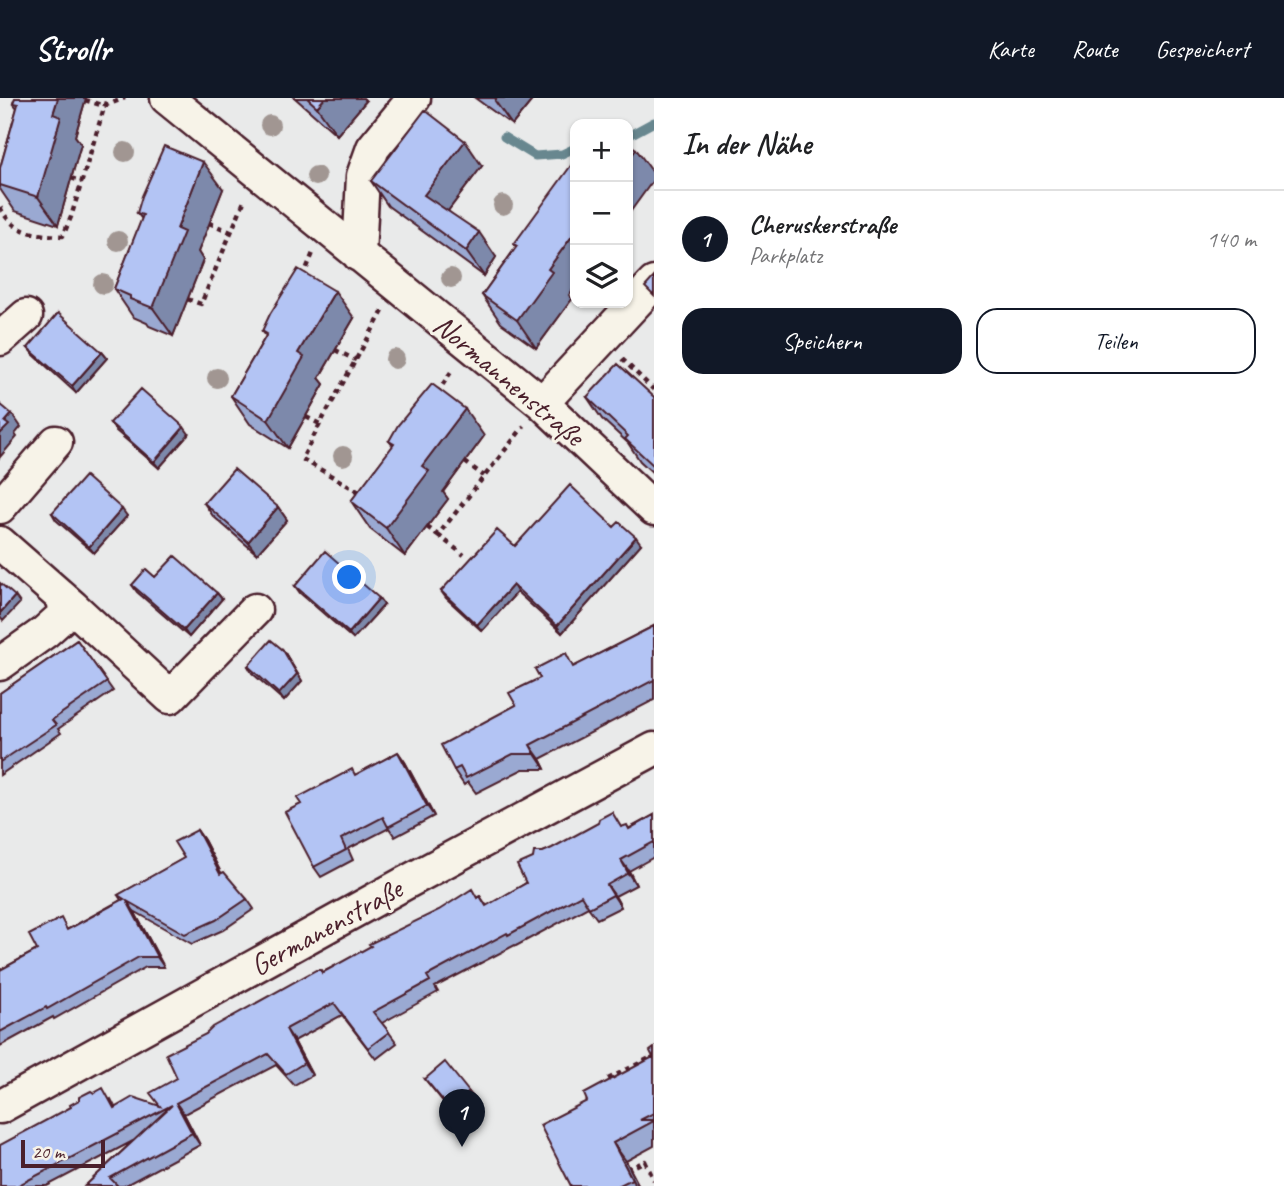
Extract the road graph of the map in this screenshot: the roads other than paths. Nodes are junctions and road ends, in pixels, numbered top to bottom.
1 (167, 98) edge
2 (414, 98) edge
3 (359, 255) junction
4 (654, 283) edge
5 (26, 316) dead end
6 (0, 339) edge
7 (542, 403) junction
8 (56, 442) dead end
9 (0, 507) edge
10 (654, 509) edge
11 (0, 543) edge
12 (73, 607) junction
13 (255, 610) dead end
14 (0, 664) edge
15 (654, 750) edge
16 (0, 1107) edge

1 - 3 street, Normannenstraße
2 - 3 street
3 - 7 street, Normannenstraße
4 - 7 street
5 - 6 street
7 - 10 street, Normannenstraße
8 - 9 street
11 - 12 street
12 - 13 street
12 - 14 street
15 - 16 street, Germanenstraße

